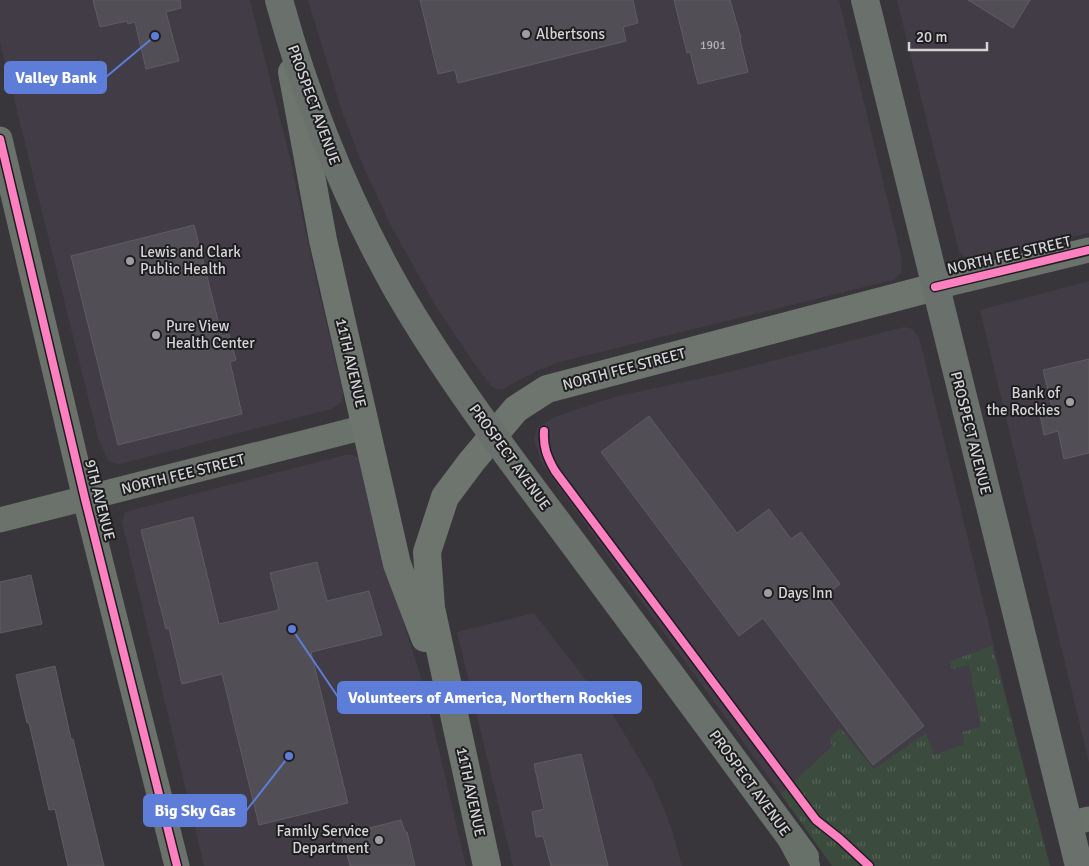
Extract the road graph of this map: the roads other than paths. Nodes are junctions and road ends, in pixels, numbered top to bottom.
1 (865, 0) edge
2 (280, 3) edge
3 (0, 139) edge
4 (1089, 250) edge
5 (935, 287) junction
6 (365, 427) junction
7 (493, 435) junction
8 (85, 499) junction
9 (0, 520) edge
10 (455, 718) junction
11 (1079, 821) edge
12 (791, 838) junction
13 (177, 866) edge
14 (487, 866) edge
15 (806, 866) edge
16 (812, 866) edge
17 (1079, 866) edge

1 - 5 highway, PROSPECT AVENUE
2 - 6 main road, 11TH AVENUE
2 - 7 highway, PROSPECT AVENUE
3 - 8 street, 9TH AVENUE
4 - 5 street, NORTH FEE STREET
5 - 7 main road, NORTH FEE STREET
5 - 11 highway, PROSPECT AVENUE
6 - 8 street, NORTH FEE STREET
6 - 10 main road, 11TH AVENUE
7 - 10 main road, 11TH AVENUE
7 - 12 highway, PROSPECT AVENUE
8 - 9 street, NORTH FEE STREET
8 - 13 street, 9TH AVENUE
10 - 14 main road, 11TH AVENUE
11 - 17 highway, PROSPECT AVENUE
12 - 15 highway
12 - 16 highway, PROSPECT AVENUE

